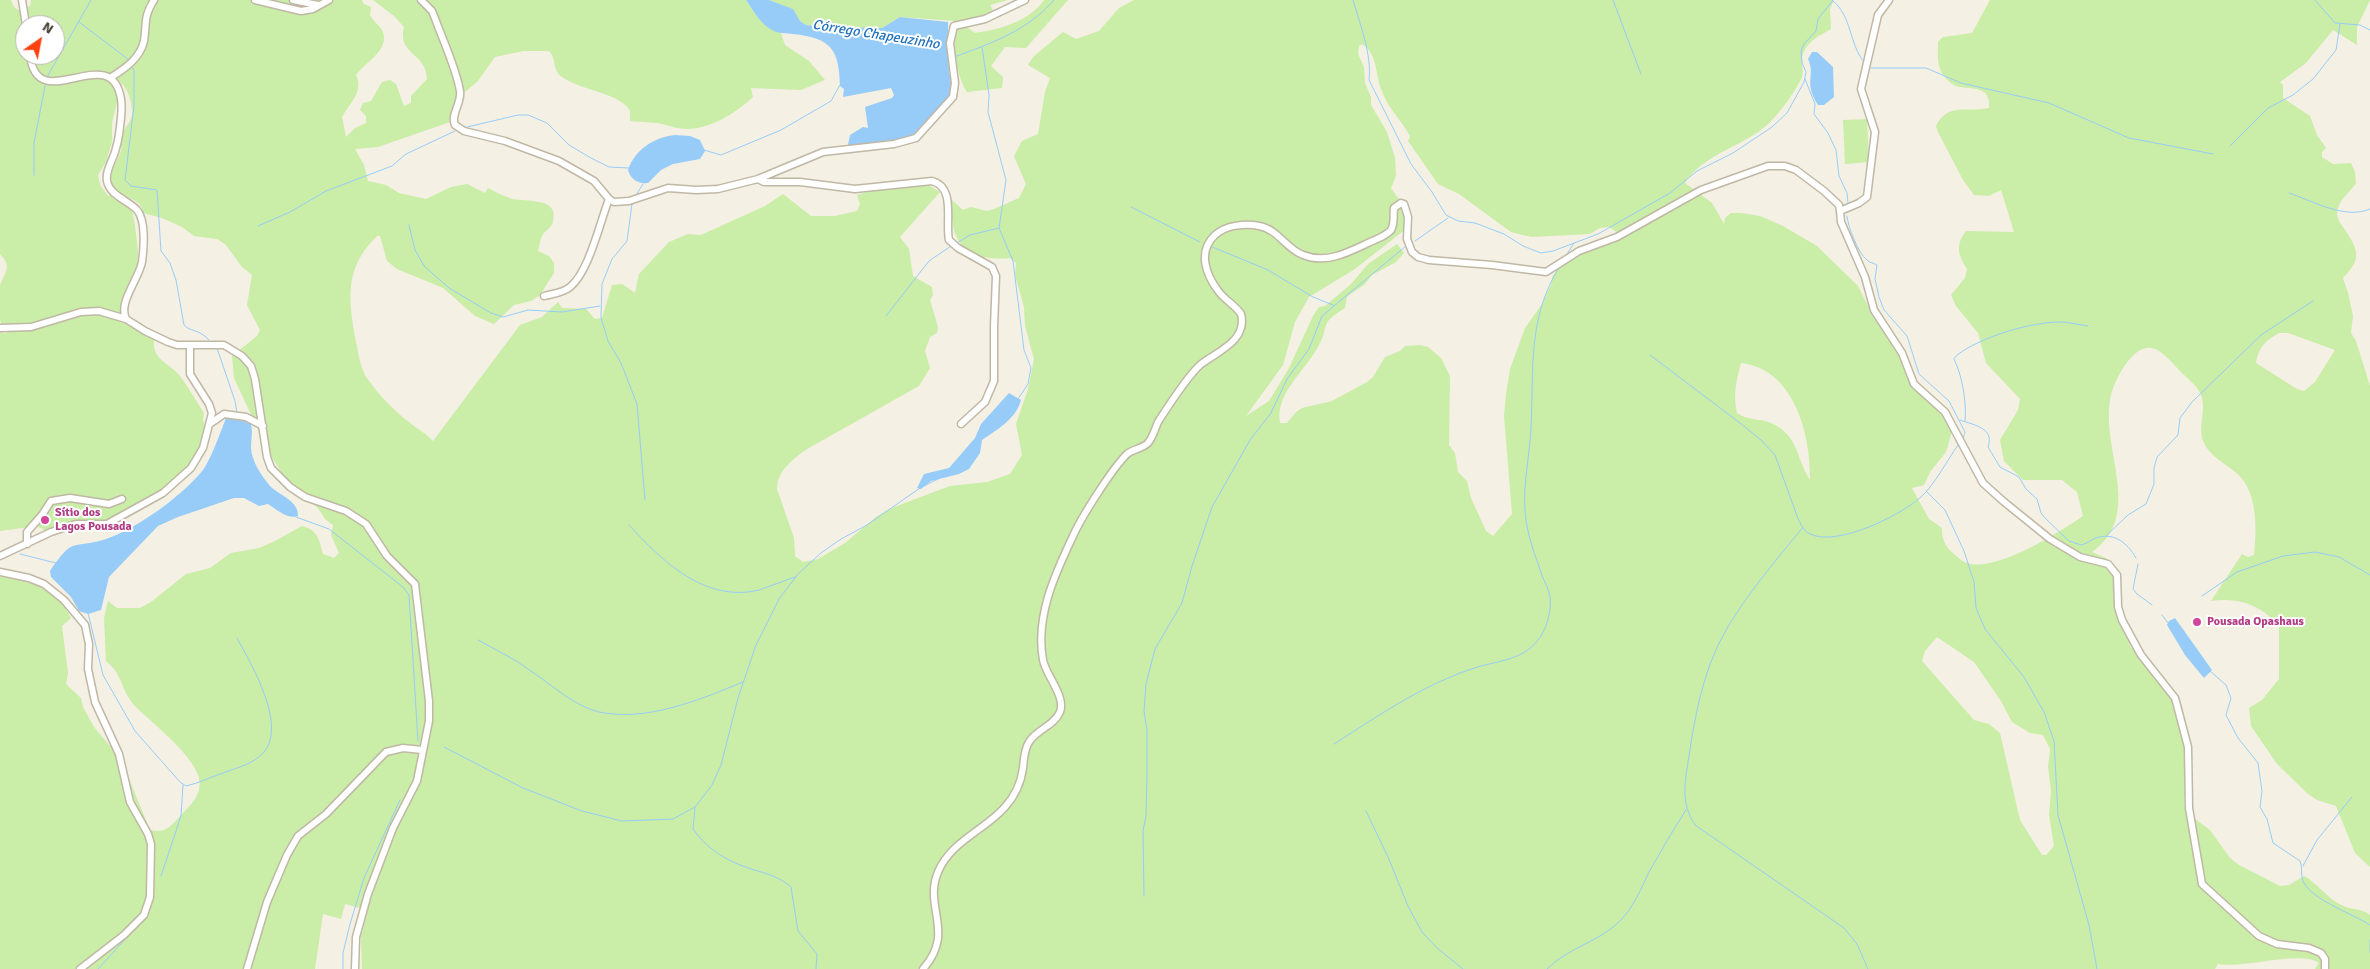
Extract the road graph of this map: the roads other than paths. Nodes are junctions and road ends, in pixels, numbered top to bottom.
1 (22, 0) edge
2 (154, 0) edge
3 (255, 0) edge
4 (293, 0) edge
5 (329, 0) edge
6 (421, 0) edge
7 (1024, 0) edge
8 (1889, 0) edge
9 (318, 5) junction
10 (24, 15) edge
11 (33, 65) edge
12 (110, 78) junction
13 (758, 179) junction
14 (609, 199) junction
15 (1840, 211) junction
16 (544, 296) dead end
17 (126, 319) junction
18 (0, 328) edge
19 (190, 345) junction
20 (211, 422) junction
21 (961, 424) dead end
22 (263, 426) junction
23 (122, 499) dead end
24 (27, 544) junction
25 (0, 556) edge
26 (0, 572) edge
27 (422, 750) junction
28 (80, 969) edge
29 (247, 969) edge
30 (355, 969) edge
31 (923, 969) edge
32 (2325, 969) edge

1 - 10 street
2 - 12 street
3 - 9 street
4 - 9 street
5 - 9 street
6 - 14 street
7 - 13 street
8 - 15 street
11 - 12 street
12 - 17 street
13 - 14 street
13 - 21 street
14 - 16 street
15 - 31 street
15 - 32 street
17 - 18 street
17 - 19 street
19 - 20 street
19 - 22 street
20 - 22 street
20 - 24 street
22 - 27 street
23 - 24 street
24 - 25 street
26 - 28 street
27 - 29 street
27 - 30 street

